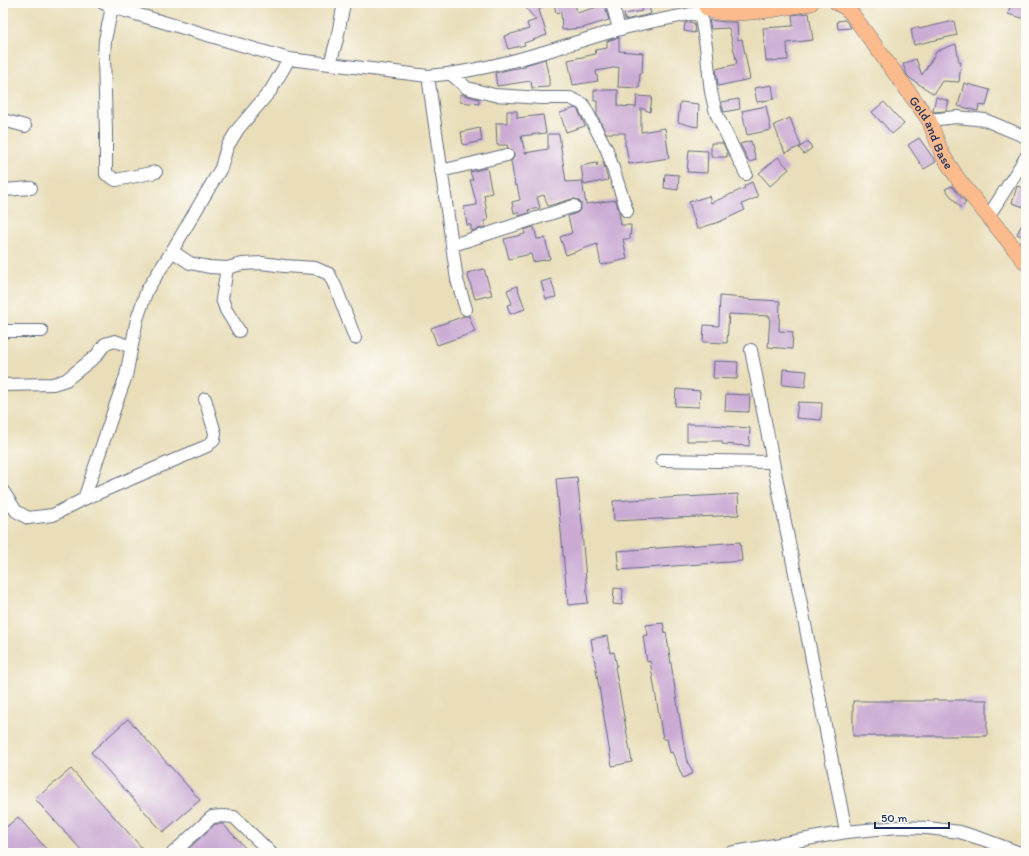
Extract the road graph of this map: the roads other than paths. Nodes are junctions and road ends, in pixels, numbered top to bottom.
1 (344, 3) edge
2 (612, 3) edge
3 (811, 3) edge
4 (839, 3) edge
5 (108, 5) edge
6 (704, 8) edge
7 (619, 29) junction
8 (289, 59) junction
9 (330, 64) junction
10 (451, 74) junction
11 (428, 76) junction
12 (3, 120) edge
13 (929, 120) junction
14 (25, 126) dead end
15 (1026, 136) edge
16 (506, 155) dead end
17 (1026, 157) edge
18 (441, 171) junction
19 (156, 172) dead end
20 (746, 174) dead end
21 (31, 188) dead end
22 (3, 190) edge
23 (574, 206) dead end
24 (627, 212) dead end
25 (988, 217) junction
26 (453, 245) junction
27 (172, 251) junction
28 (1024, 258) edge
29 (227, 268) junction
30 (466, 309) dead end
31 (42, 331) dead end
32 (239, 331) dead end
33 (3, 333) edge
34 (355, 338) dead end
35 (131, 347) junction
36 (751, 350) dead end
37 (4, 383) edge
38 (205, 399) dead end
39 (662, 460) dead end
40 (773, 462) junction
41 (3, 491) edge
42 (84, 499) junction
43 (846, 832) junction
44 (173, 853) edge
45 (271, 853) edge
46 (730, 853) edge
47 (1020, 853) edge

1 - 9 street
2 - 7 street
3 - 6 main road
4 - 13 main road, Gold and Base
5 - 8 street
5 - 19 street
6 - 7 street
6 - 20 street
7 - 10 street
8 - 9 street
8 - 27 street
9 - 11 street
10 - 11 street
10 - 24 street
11 - 18 street
12 - 14 street
13 - 15 street
13 - 25 main road, Gold and Base
16 - 18 street
17 - 25 street
18 - 26 street
21 - 22 street
23 - 26 street
25 - 28 main road, Gold and Base
26 - 30 street
27 - 29 street
27 - 35 street
29 - 32 street
29 - 34 street
31 - 33 street
35 - 37 street
35 - 42 street
36 - 40 street
38 - 42 street
39 - 40 street
40 - 43 street
41 - 42 street
43 - 46 street
43 - 47 street
44 - 45 street

